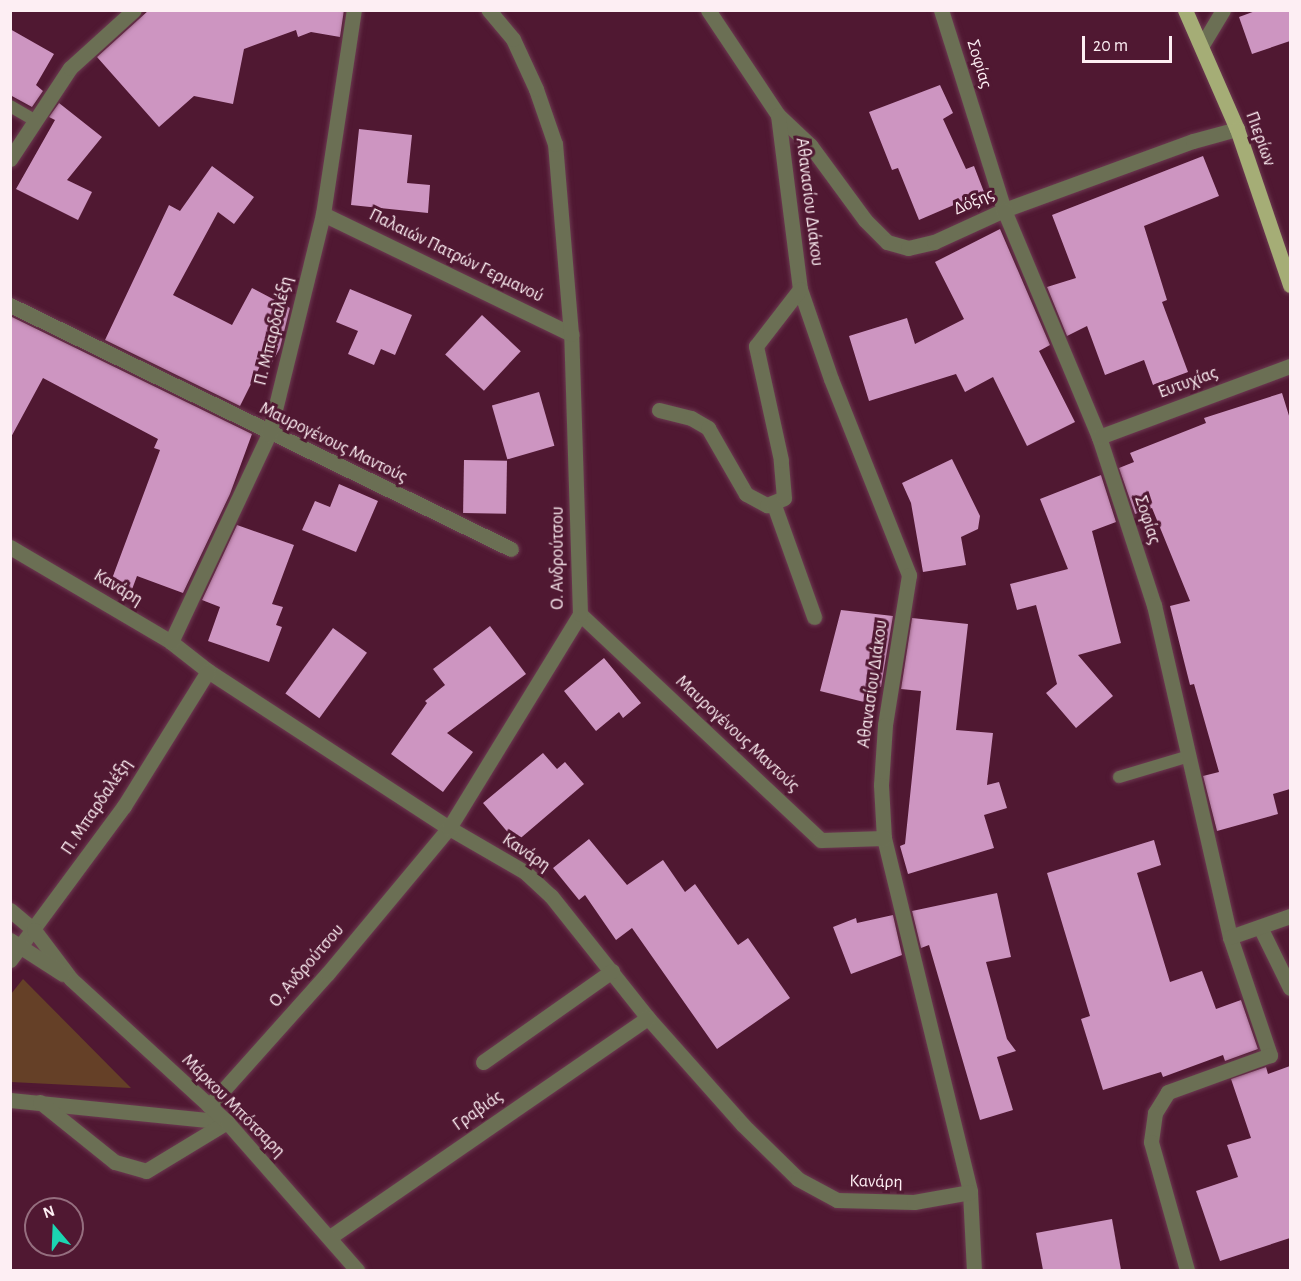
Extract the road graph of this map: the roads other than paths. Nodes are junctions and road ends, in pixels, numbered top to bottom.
1 (134, 10) edge
2 (354, 10) edge
3 (489, 10) edge
4 (708, 10) edge
5 (941, 10) edge
6 (1185, 10) edge
7 (1223, 10) edge
8 (1202, 45) junction
9 (10, 106) edge
10 (778, 115) junction
11 (34, 120) junction
12 (1237, 129) junction
13 (10, 159) edge
14 (1004, 210) junction
15 (323, 214) junction
16 (1290, 285) edge
17 (800, 289) junction
18 (10, 305) edge
19 (571, 334) junction
20 (1290, 366) edge
21 (659, 410) dead end
22 (269, 434) junction
23 (1100, 437) junction
24 (774, 505) junction
25 (10, 547) edge
26 (511, 549) dead end
27 (580, 614) junction
28 (814, 617) dead end
29 (171, 642) junction
30 (207, 671) junction
31 (1186, 757) junction
32 (1119, 777) dead end
33 (449, 828) junction
34 (884, 838) junction
35 (10, 910) edge
36 (1290, 916) edge
37 (1260, 927) junction
38 (34, 930) junction
39 (1230, 937) junction
40 (15, 944) edge
41 (10, 960) edge
42 (612, 971) junction
43 (70, 979) junction
44 (1290, 988) edge
45 (648, 1018) junction
46 (483, 1062) dead end
47 (17, 1101) edge
48 (40, 1102) junction
49 (209, 1106) junction
50 (10, 1115) edge
51 (227, 1122) junction
52 (970, 1192) junction
53 (330, 1237) junction
54 (357, 1270) edge
55 (974, 1270) edge
56 (1187, 1270) edge

1 - 11 street
2 - 15 street, Π. Μπαρδαλέξη
3 - 19 street, Ο. Ανδρούτσου
4 - 10 street
5 - 14 street, Σοφίας
6 - 8 main road, Πιερίων
7 - 8 street
8 - 12 main road, Πιερίων
9 - 11 lane
10 - 14 street, Δόξης
10 - 17 street, Αθανασίου Διάκου
11 - 13 street
12 - 14 street, Δόξης
12 - 16 main road, Πιερίων
14 - 23 street, Σοφίας
15 - 19 street, Παλαιών Πατρών Γερμανού
15 - 22 street, Π. Μπαρδαλέξη
17 - 24 street
17 - 34 street, Αθανασίου Διάκου
18 - 22 street, Μαυρογένους Μαντούς
19 - 27 street, Ο. Ανδρούτσου
20 - 23 street, Ευτυχίας
21 - 24 street
22 - 26 street, Μαυρογένους Μαντούς
22 - 29 street, Π. Μπαρδαλέξη
23 - 31 street, Σοφίας
24 - 28 street
25 - 29 street, Κανάρη
27 - 33 street, Ο. Ανδρούτσου
27 - 34 street, Μαυρογένους Μαντούς
29 - 30 street, Κανάρη
30 - 33 street, Κανάρη
30 - 38 street, Π. Μπαρδαλέξη
31 - 32 lane
31 - 39 street, Σοφίας
33 - 42 street, Κανάρη
33 - 49 street, Ο. Ανδρούτσου
34 - 52 street, Αθανασίου Διάκου
35 - 38 street, Μάρκου Μπότσαρη
36 - 37 street
37 - 39 street
37 - 44 street
38 - 40 street, Π. Μπαρδαλέξη
38 - 43 street, Μάρκου Μπότσαρη
39 - 56 street, Σοφίας
40 - 41 street, Π. Μπαρδαλέξη
40 - 43 street, Μάρκου Μπότσαρη
42 - 45 street, Κανάρη
42 - 46 street
43 - 49 street, Μάρκου Μπότσαρη
45 - 52 street, Κανάρη
45 - 53 street, Γραβιάς
47 - 48 street
47 - 50 street
48 - 51 street
48 - 51 street
49 - 51 street, Μάρκου Μπότσαρη
51 - 53 street, Μάρκου Μπότσαρη
52 - 55 street, Αθανασίου Διάκου
53 - 54 street, Μάρκου Μπότσαρη

